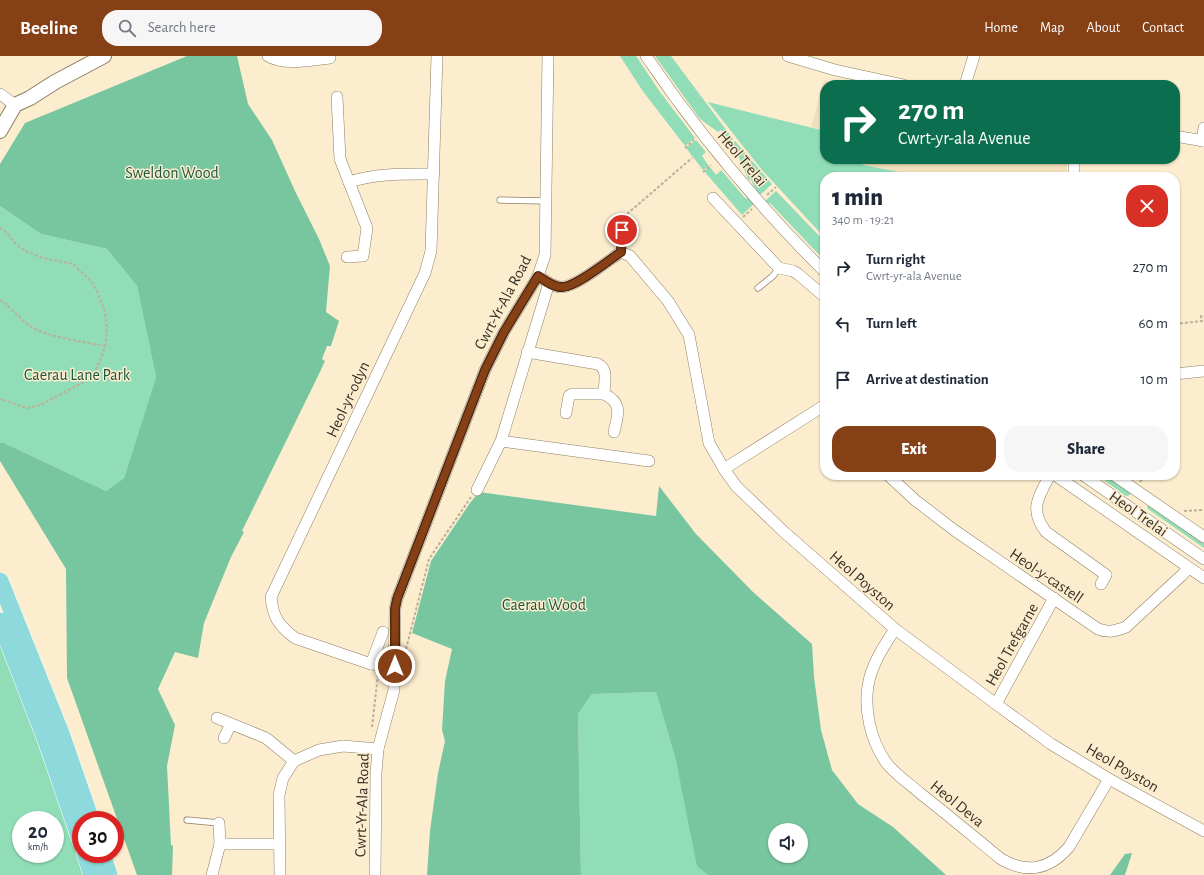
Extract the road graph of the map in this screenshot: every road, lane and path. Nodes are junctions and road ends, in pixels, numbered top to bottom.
1 (104, 56) edge
2 (268, 56) edge
3 (437, 56) edge
4 (548, 56) edge
5 (646, 56) edge
6 (788, 56) edge
7 (974, 56) edge
8 (330, 58) dead end
9 (881, 80) edge
10 (967, 80) edge
11 (0, 94) edge
12 (337, 97) dead end
13 (15, 105) junction
14 (1204, 128) edge
15 (0, 131) edge
16 (1180, 137) edge
17 (1203, 141) edge
18 (692, 158) dead end
19 (711, 165) dead end
20 (703, 172) dead end
21 (434, 174) junction
22 (349, 182) junction
23 (714, 198) dead end
24 (500, 200) dead end
25 (546, 201) junction
26 (622, 219) joint
27 (0, 228) edge
28 (621, 252) junction
29 (347, 257) dead end
30 (820, 267) edge
31 (779, 268) junction
32 (538, 276) junction
33 (549, 283) junction
34 (758, 288) dead end
35 (820, 293) edge
36 (0, 300) edge
37 (1204, 316) edge
38 (1180, 323) edge
39 (105, 346) junction
40 (528, 352) junction
41 (1204, 371) edge
42 (1180, 373) edge
43 (604, 394) junction
44 (0, 399) edge
45 (820, 412) edge
46 (566, 413) dead end
47 (614, 432) dead end
48 (501, 440) junction
49 (649, 461) dead end
50 (724, 469) junction
51 (893, 480) edge
52 (1047, 480) edge
53 (1062, 480) edge
54 (1090, 480) edge
55 (1121, 480) edge
56 (478, 490) joint
57 (1142, 494) junction
58 (1132, 510) junction
59 (1204, 537) edge
60 (1204, 559) edge
61 (1188, 568) junction
62 (1204, 578) edge
63 (0, 582) edge
64 (1101, 584) dead end
65 (1054, 598) junction
66 (0, 621) edge
67 (895, 629) junction
68 (383, 632) dead end
69 (375, 664) junction
70 (395, 666) junction
71 (996, 704) junction
72 (217, 718) dead end
73 (231, 724) junction
74 (224, 738) dead end
75 (374, 749) junction
76 (294, 761) junction
77 (1109, 779) junction
78 (88, 811) edge
79 (72, 815) edge
80 (187, 820) dead end
81 (219, 823) joint
82 (1204, 831) edge
83 (220, 844) junction
84 (279, 844) junction
85 (88, 863) edge
86 (105, 863) edge
87 (92, 875) edge
88 (109, 875) edge
89 (212, 875) edge
90 (280, 875) edge
91 (375, 875) edge

1 - 13 street
2 - 8 street
3 - 21 street, Heol-yr-odyn
4 - 25 street, Cwrt-Yr-Ala Road
5 - 30 street, Heol Trelai
6 - 9 street
7 - 10 street
11 - 13 street
12 - 22 street
13 - 15 street
14 - 17 street
16 - 17 street
18 - 26 path
19 - 20 path
21 - 22 street
21 - 69 street, Heol-yr-odyn
22 - 29 street
23 - 31 street
24 - 25 lane
25 - 32 street, Cwrt-Yr-Ala Road
26 - 28 lane
27 - 39 path
28 - 33 street
28 - 50 street, Heol Poyston
31 - 34 lane
31 - 35 street
32 - 33 street
32 - 70 street, Cwrt-Yr-Ala Road
33 - 40 street, Cwrt-Yr-Ala Road
36 - 39 path
37 - 38 path
39 - 44 path
40 - 43 street
40 - 48 street, Cwrt-Yr-Ala Road
41 - 42 street
43 - 46 street
43 - 47 street
45 - 50 street
48 - 49 street
48 - 56 street, Cwrt-Yr-Ala Road
50 - 67 street, Heol Poyston
51 - 65 street, Heol-y-castell
52 - 64 street
53 - 61 street, Heol Trelai
54 - 58 street, Heol Trelai
55 - 57 street, Heol Trelai
56 - 70 path
57 - 58 street, Heol Trelai
57 - 59 street, Heol Trelai
58 - 60 street, Heol Trelai
61 - 62 street, Heol Trelai
61 - 65 street, Heol-y-castell
63 - 78 main road
65 - 71 street, Heol Trefgarne
66 - 79 main road
67 - 71 street, Heol Poyston
67 - 77 street, Heol Deva
68 - 69 street
69 - 70 street, Heol-yr-odyn
69 - 75 path
70 - 75 street, Cwrt-Yr-Ala Road
71 - 77 street, Heol Poyston
72 - 73 street
73 - 74 street
73 - 76 street
75 - 76 street
75 - 91 street, Cwrt-Yr-Ala Road
76 - 84 street
77 - 82 street, Heol Poyston
80 - 81 lane
81 - 83 street
83 - 84 street
83 - 89 street
84 - 90 street
85 - 87 main road
86 - 88 main road

